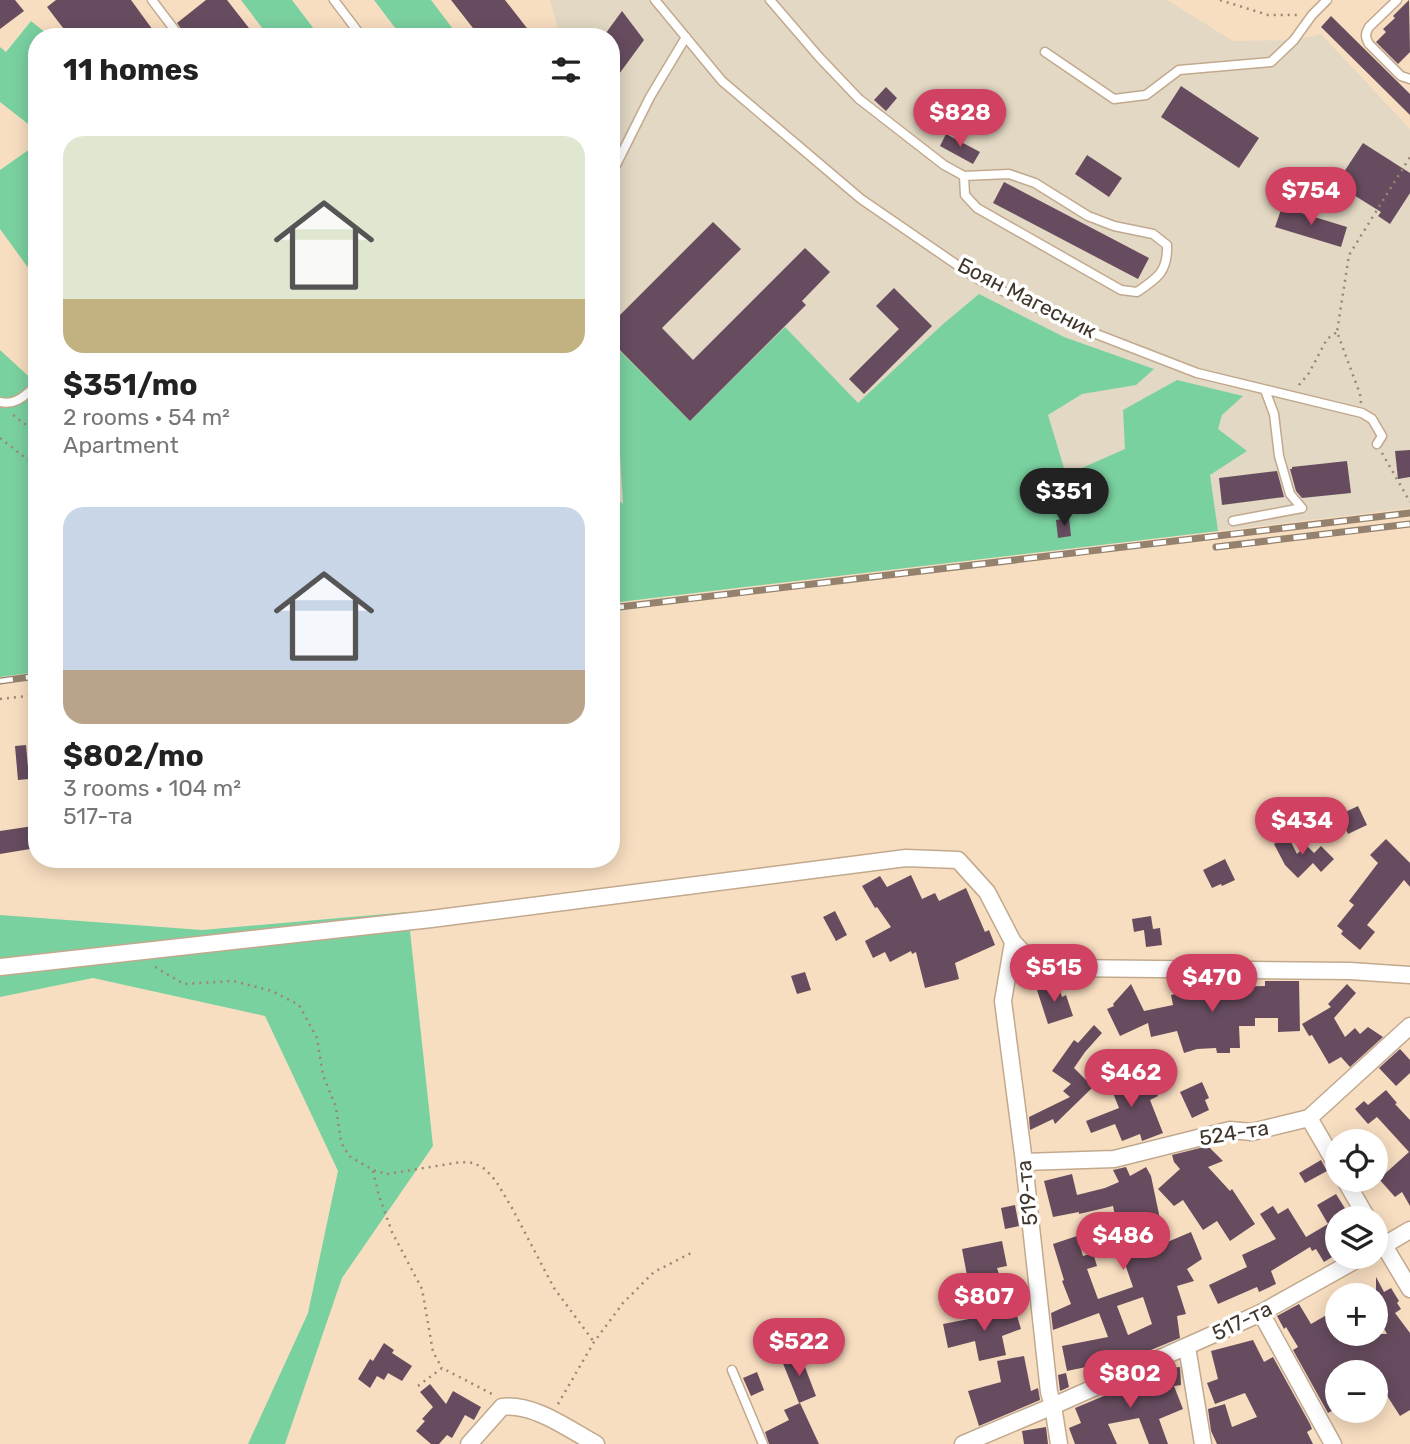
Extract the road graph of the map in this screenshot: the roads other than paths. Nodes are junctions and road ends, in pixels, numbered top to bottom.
1 (152, 0) edge
2 (334, 0) edge
3 (655, 0) edge
4 (769, 0) edge
5 (1327, 0) edge
6 (1397, 0) edge
7 (173, 28) edge
8 (355, 28) edge
9 (686, 37) junction
10 (1045, 52) dead end
11 (1410, 79) edge
12 (620, 156) edge
13 (964, 176) junction
14 (1265, 390) junction
15 (28, 393) edge
16 (0, 402) edge
17 (1377, 444) road end
18 (1233, 521) dead end
19 (1013, 942) junction
20 (0, 967) edge
21 (1410, 975) edge
22 (1410, 1026) edge
23 (1309, 1118) junction
24 (1325, 1145) edge
25 (1024, 1162) junction
26 (1410, 1230) edge
27 (1388, 1238) edge
28 (1388, 1257) edge
29 (1340, 1269) edge
30 (1410, 1290) edge
31 (1261, 1313) junction
32 (1187, 1347) junction
33 (732, 1370) dead end
34 (1053, 1406) junction
35 (469, 1444) edge
36 (596, 1444) edge
37 (763, 1444) edge
38 (963, 1444) edge
39 (1059, 1444) edge
40 (1203, 1444) edge
41 (1333, 1444) edge

1 - 7 lane
2 - 8 lane
3 - 9 lane, Боян Магесник
4 - 13 lane
5 - 10 lane
6 - 11 lane
9 - 12 lane
9 - 14 lane, Боян Магесник
13 - 13 lane
14 - 17 lane, Боян Магесник
14 - 18 lane
15 - 16 lane
19 - 20 street
19 - 21 street
19 - 25 street, 519-та
22 - 23 street, 524-та
23 - 24 street
23 - 25 street, 524-та
25 - 34 street, 519-та
26 - 27 street
28 - 30 street
29 - 31 street, 517-та
31 - 32 street, 517-та
31 - 41 street
32 - 34 street, 517-та
32 - 40 street
33 - 37 lane
34 - 38 street, 517-та
34 - 39 street, 519-та
35 - 36 street

